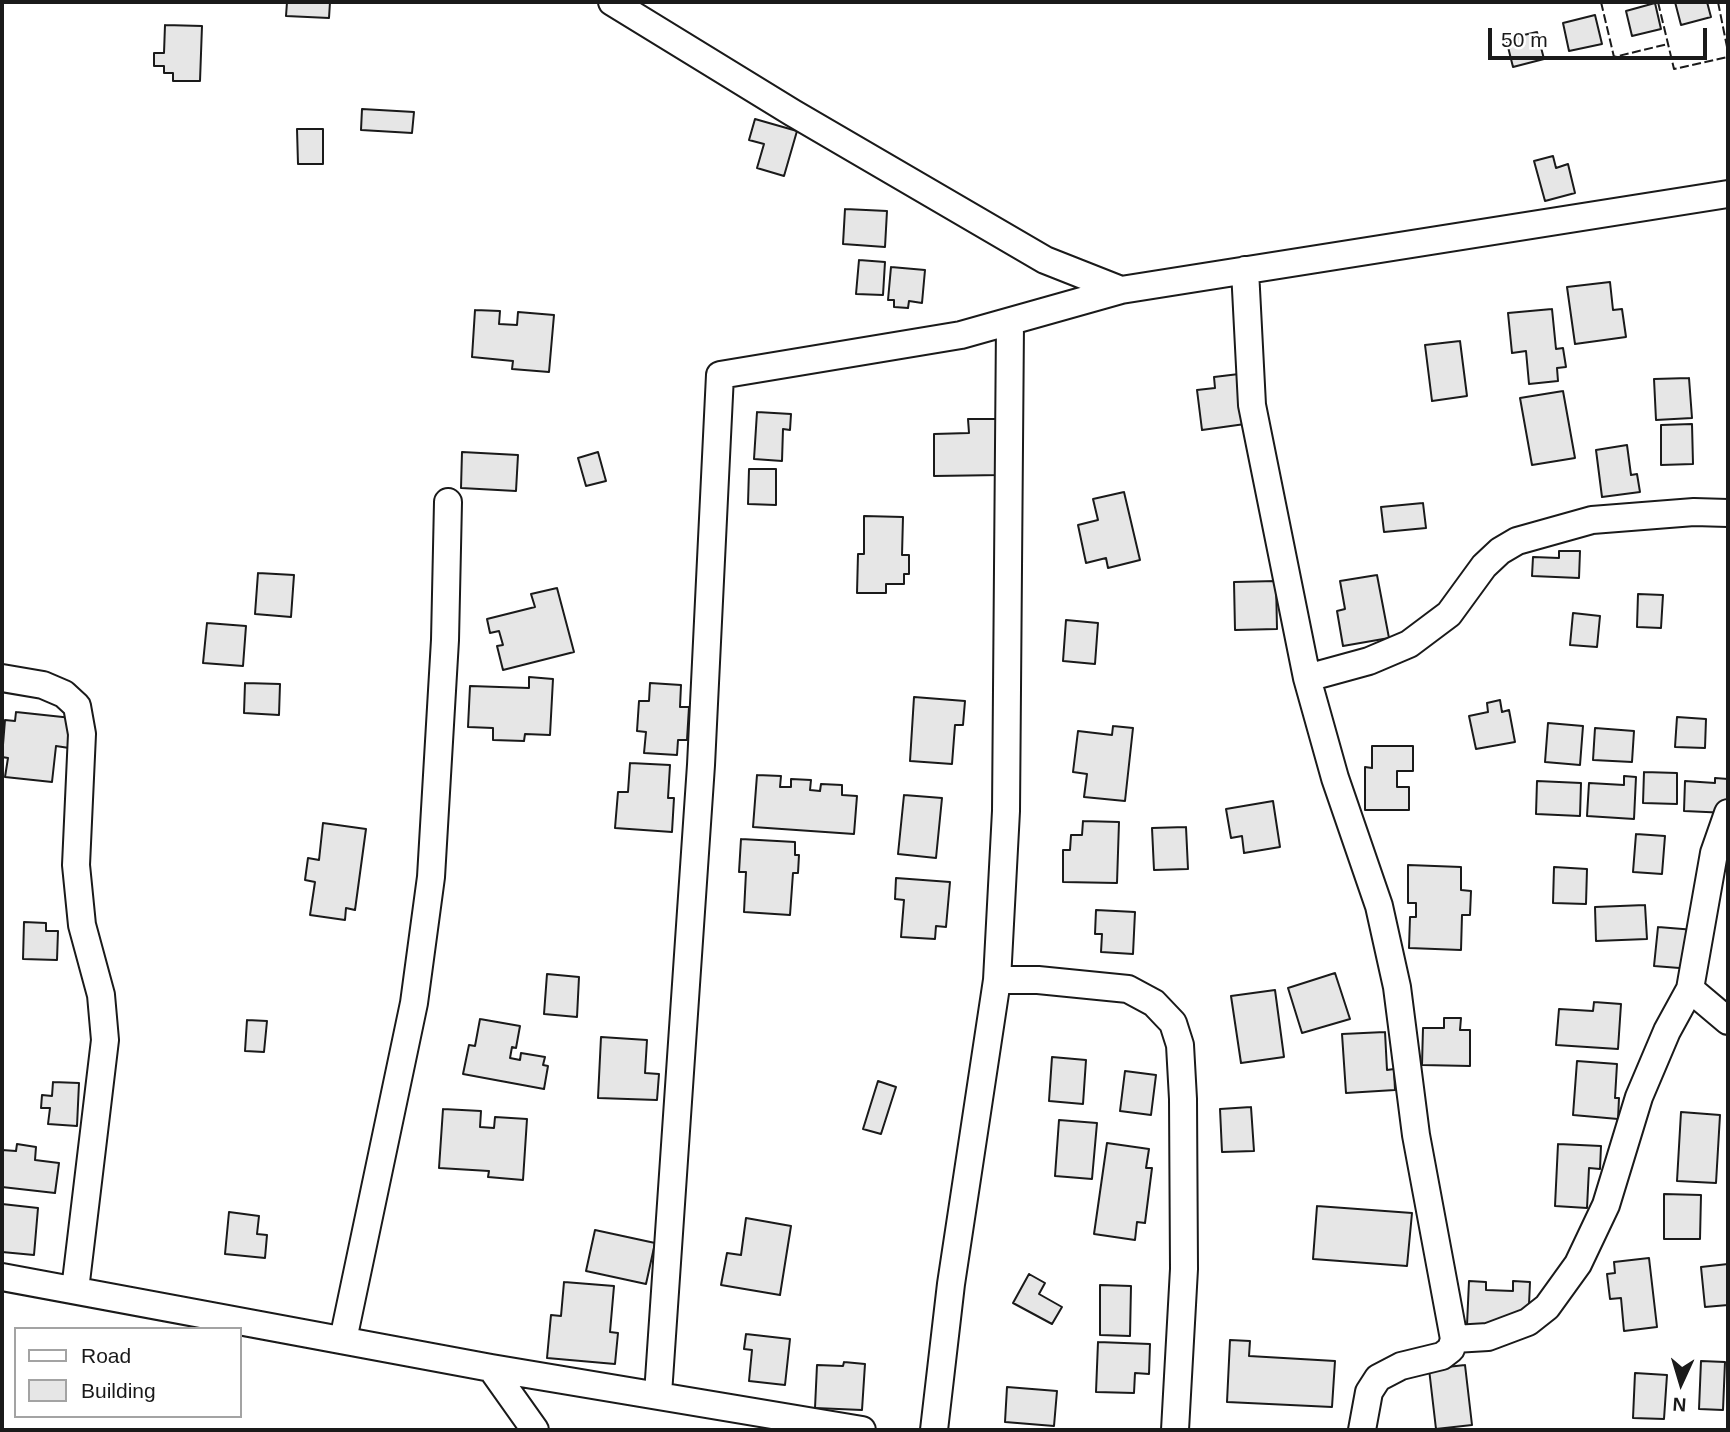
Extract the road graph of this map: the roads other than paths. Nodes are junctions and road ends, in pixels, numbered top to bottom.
1 (612, 2) edge
2 (1728, 194) edge
3 (1245, 270) junction
4 (1121, 290) junction
5 (1010, 324) junction
6 (448, 502) dead end
7 (1728, 513) edge
8 (2, 678) edge
9 (1307, 678) junction
10 (1728, 813) edge
11 (997, 980) junction
12 (1690, 989) junction
13 (1728, 1021) edge
14 (2, 1277) edge
15 (75, 1290) junction
16 (1454, 1339) junction
17 (343, 1340) junction
18 (491, 1368) junction
19 (658, 1394) junction
20 (853, 1429) edge
21 (535, 1430) edge
22 (934, 1430) edge
23 (1175, 1430) edge
24 (1362, 1430) edge

1 - 4 street
2 - 3 street
3 - 4 street
3 - 9 street
4 - 5 street
5 - 11 street
5 - 19 street
6 - 17 street
7 - 9 street
8 - 15 street
9 - 16 street
10 - 12 street
11 - 22 street
11 - 23 street
12 - 13 street
12 - 16 street
14 - 15 street
15 - 17 street
16 - 24 street
17 - 18 street
18 - 19 street
18 - 21 street
19 - 20 street

